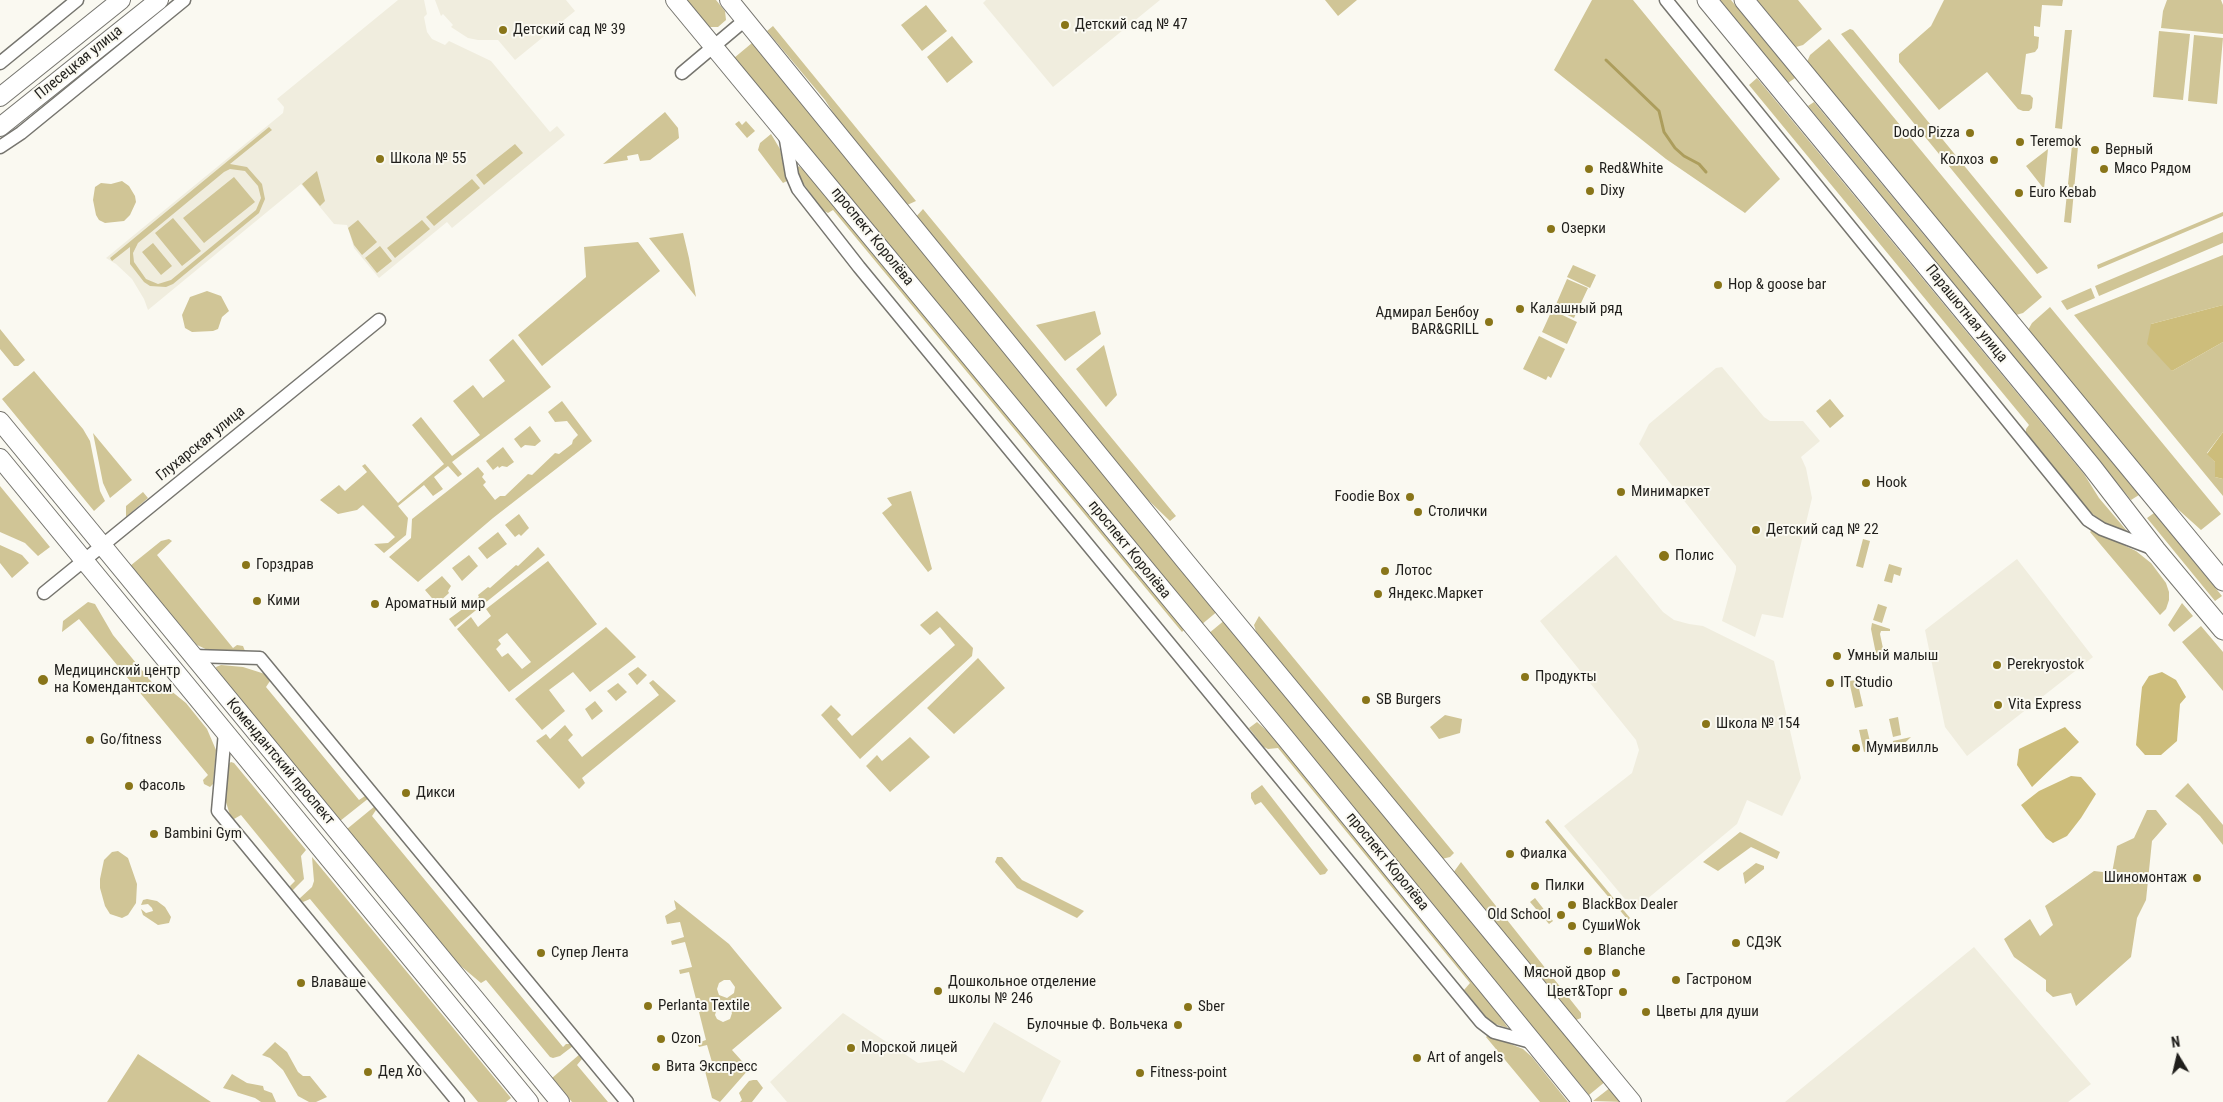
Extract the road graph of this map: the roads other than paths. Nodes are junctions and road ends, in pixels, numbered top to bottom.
1 (77, 0) edge
2 (122, 0) edge
3 (159, 0) edge
4 (184, 0) edge
5 (675, 0) edge
6 (729, 0) edge
7 (1666, 0) edge
8 (1707, 0) edge
9 (1744, 0) edge
10 (745, 20) junction
11 (713, 48) junction
12 (0, 63) edge
13 (682, 73) dead end
14 (1817, 89) junction
15 (0, 97) edge
16 (1796, 108) junction
17 (0, 127) edge
18 (785, 134) junction
19 (0, 147) edge
20 (379, 320) dead end
21 (0, 421) edge
22 (0, 458) edge
23 (2148, 491) junction
24 (2125, 509) junction
25 (103, 546) junction
26 (2156, 550) junction
27 (84, 561) junction
28 (2223, 581) edge
29 (44, 593) dead end
30 (2223, 630) edge
31 (193, 656) junction
32 (225, 732) junction
33 (1531, 1042) junction
34 (458, 1102) edge
35 (529, 1102) edge
36 (560, 1102) edge
37 (627, 1102) edge
38 (1582, 1102) edge
39 (1632, 1102) edge

1 - 12 street
2 - 15 street, Плесецкая улица
3 - 17 street, Плесецкая улица
4 - 19 street
5 - 11 street, проспект Королёва
6 - 10 street
7 - 26 street
8 - 16 main road, Парашютная улица
9 - 14 main road, Парашютная улица
10 - 11 street
10 - 39 street
11 - 13 street
11 - 18 street, проспект Королёва
14 - 16 main road
14 - 23 main road, Парашютная улица
16 - 24 main road, Парашютная улица
18 - 33 street, проспект Королёва
18 - 33 street
20 - 25 street, Глухарская улица
21 - 25 street, Комендантский проспект
22 - 27 street, Комендантский проспект
23 - 24 main road
23 - 28 main road, Парашютная улица
24 - 26 main road, Парашютная улица
25 - 27 street, Глухарская улица
25 - 31 street, Комендантский проспект
26 - 30 main road, Парашютная улица
27 - 29 street, Глухарская улица
27 - 32 street, Комендантский проспект
31 - 36 street, Комендантский проспект
31 - 37 street
32 - 34 street
32 - 35 street, Комендантский проспект
33 - 38 street, проспект Королёва

